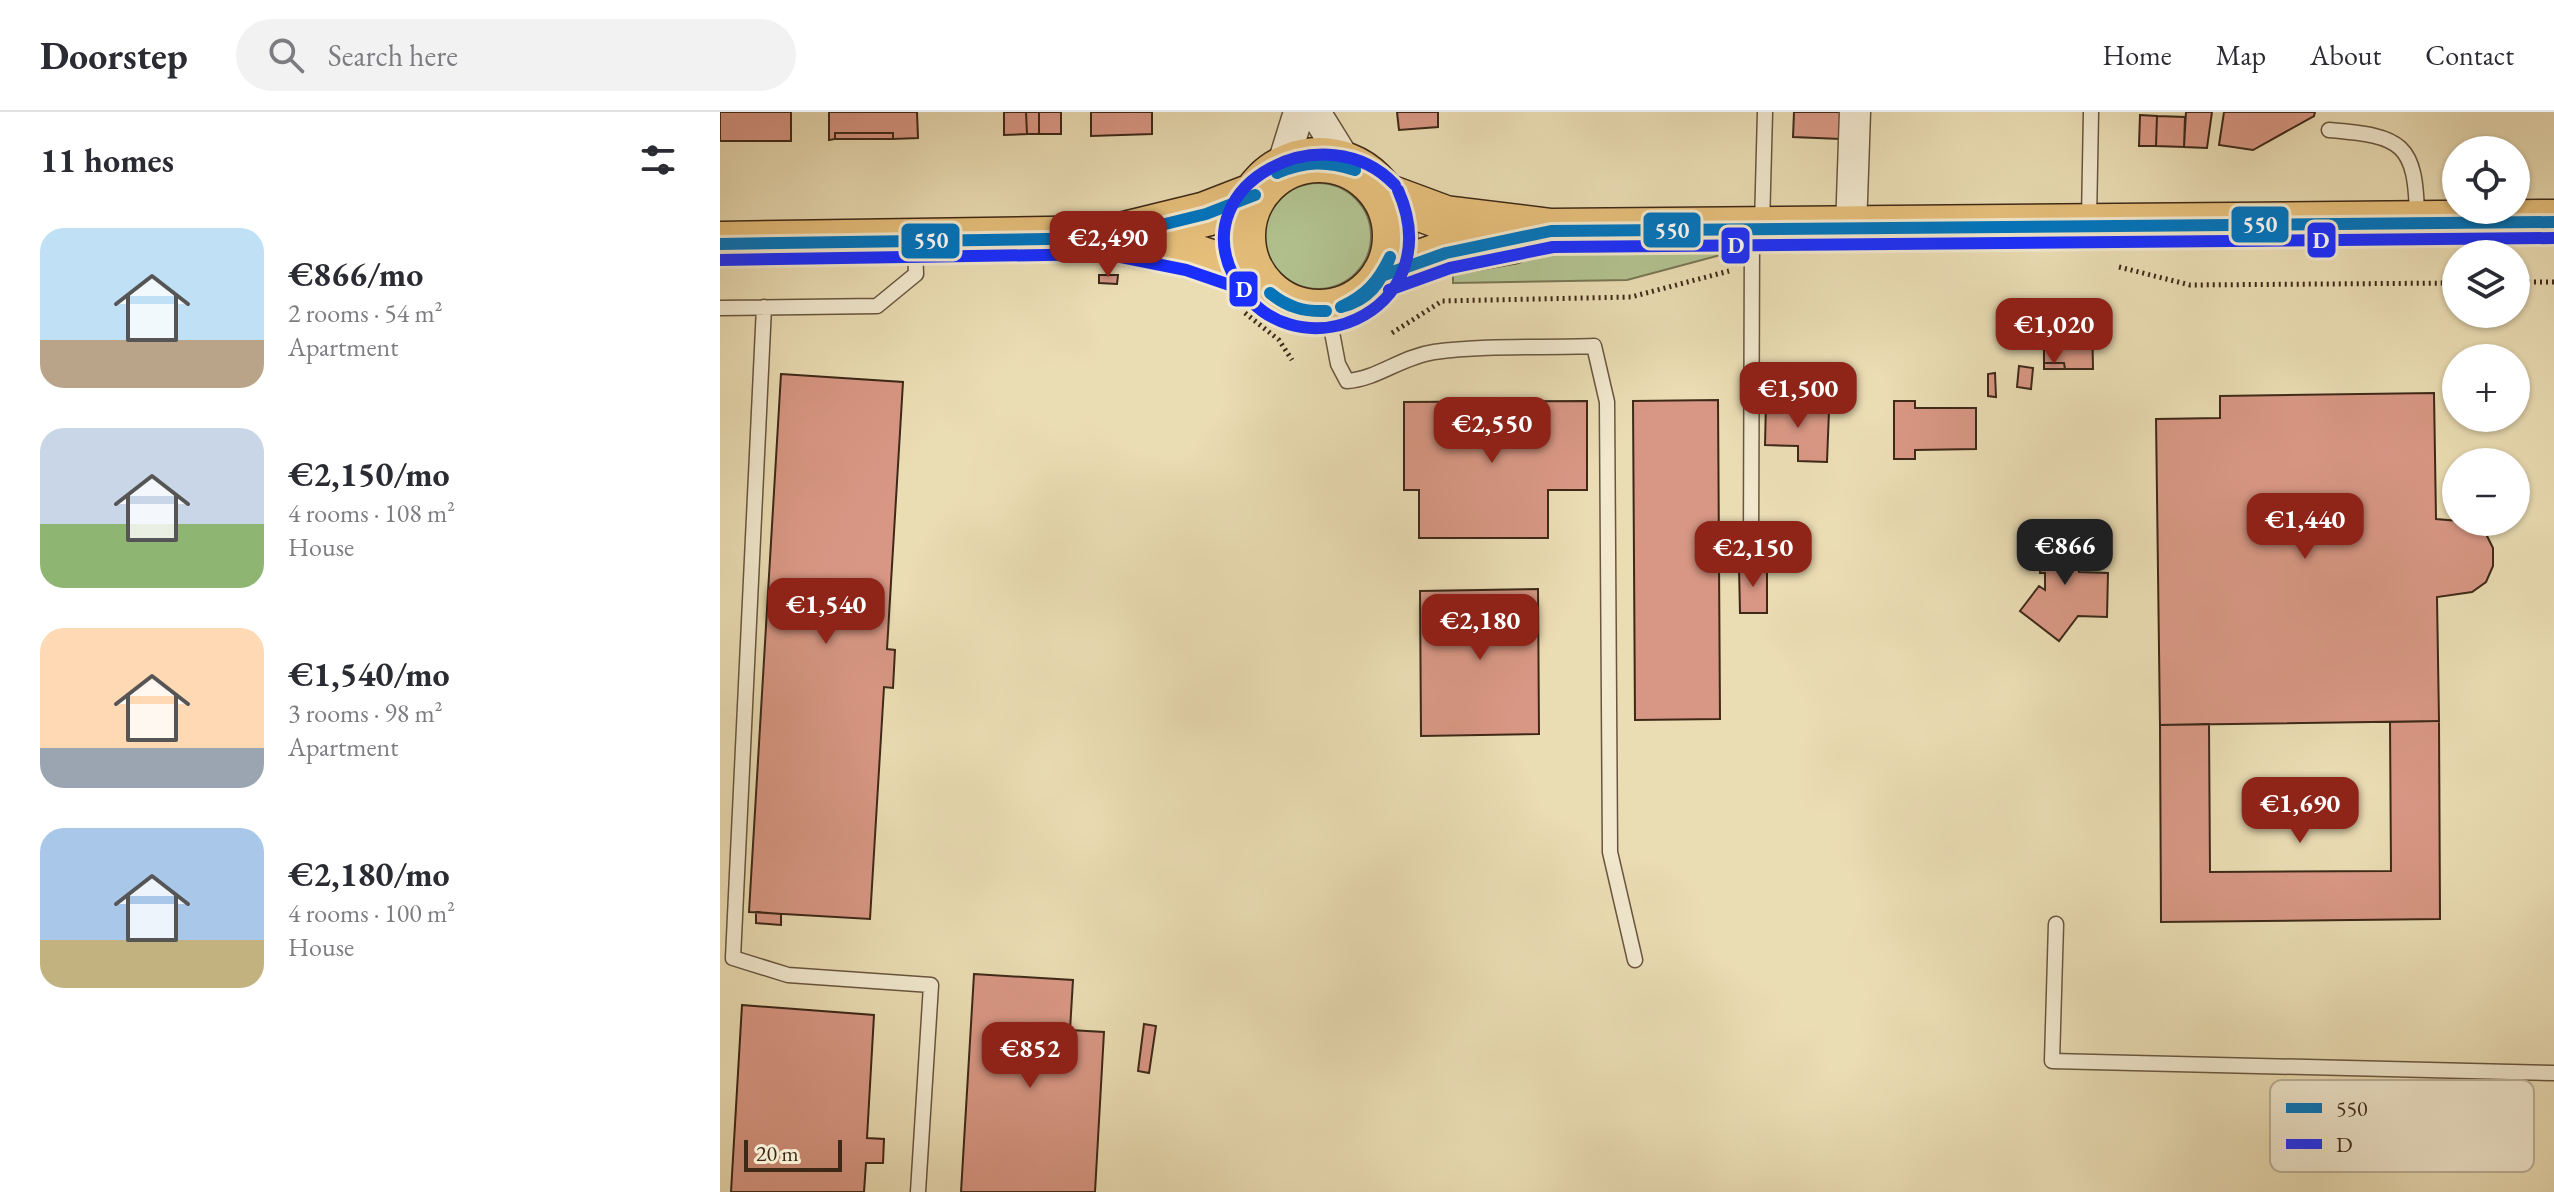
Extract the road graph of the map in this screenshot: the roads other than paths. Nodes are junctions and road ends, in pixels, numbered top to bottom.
1 (1299, 112) edge
2 (1315, 112) edge
3 (1765, 112) edge
4 (1855, 112) edge
5 (2091, 112) edge
6 (2329, 130) dead end
7 (1349, 167) junction
8 (1268, 182) junction
9 (1383, 195) junction
10 (2554, 222) edge
11 (2417, 224) junction
12 (1851, 229) junction
13 (1551, 231) junction
14 (1108, 238) junction
15 (915, 242) junction
16 (1756, 243) junction
17 (720, 244) edge
18 (2096, 248) junction
19 (1384, 275) junction
20 (1255, 277) junction
21 (764, 307) junction
22 (720, 308) edge
23 (1328, 311) junction
24 (1751, 549) dead end
25 (2056, 924) dead end
26 (1635, 960) dead end
27 (2554, 1073) edge
28 (918, 1192) edge

1 - 8 street
2 - 7 street
3 - 16 lane
4 - 12 street
5 - 18 lane
6 - 11 lane
7 - 8 main road
7 - 9 main road
8 - 14 main road
8 - 20 main road
9 - 13 main road
9 - 19 main road
10 - 11 main road
11 - 18 main road
12 - 16 main road
12 - 18 main road
13 - 16 main road
13 - 19 main road
14 - 15 main road
14 - 20 main road
15 - 17 main road
15 - 21 lane
16 - 24 lane
19 - 23 main road
20 - 23 main road
21 - 22 lane
21 - 28 lane
23 - 26 lane
25 - 27 lane

